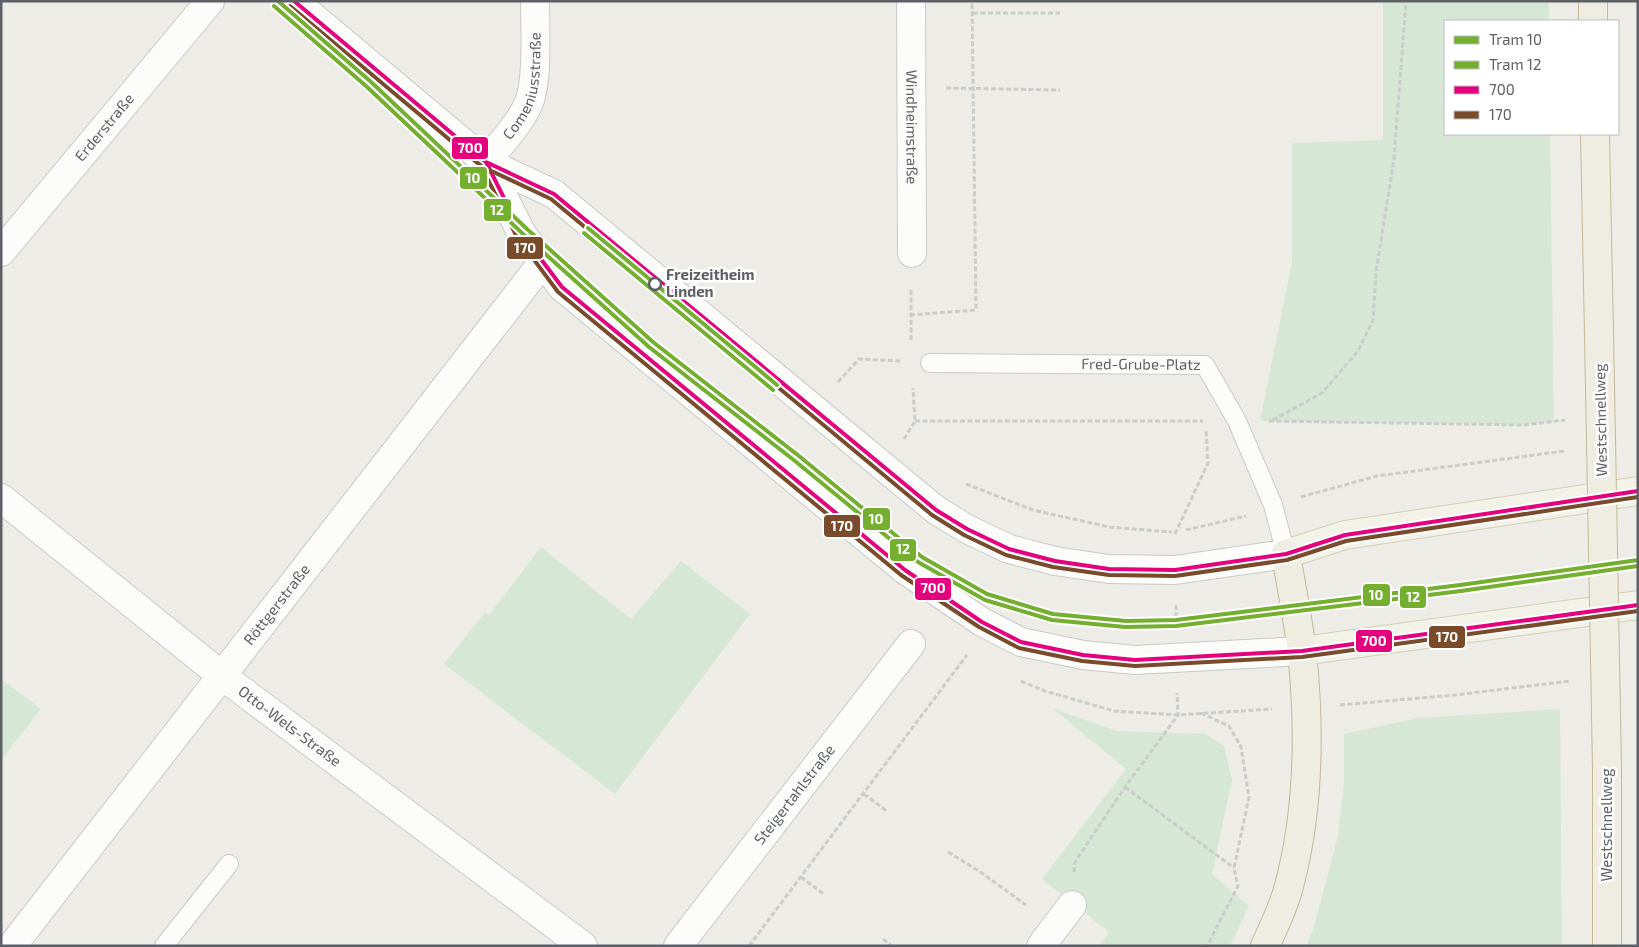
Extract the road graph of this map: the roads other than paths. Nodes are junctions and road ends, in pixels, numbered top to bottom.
1 (210, 1) edge
2 (294, 1) edge
3 (535, 1) edge
4 (911, 1) edge
5 (1593, 1) edge
6 (1593, 20) edge
7 (1595, 135) edge
8 (486, 162) junction
9 (1, 252) edge
10 (912, 253) dead end
11 (543, 262) junction
12 (930, 363) road end
13 (1638, 491) edge
14 (1, 498) edge
15 (1286, 554) junction
16 (1638, 604) edge
17 (912, 644) dead end
18 (1302, 651) junction
19 (221, 675) junction
20 (229, 864) dead end
21 (1072, 905) road end
22 (1048, 936) edge
23 (12, 946) edge
24 (164, 946) edge
25 (583, 946) edge
26 (678, 946) edge
27 (1265, 946) edge
28 (1607, 946) edge

1 - 9 street, Erderstraße
2 - 8 street
3 - 8 street, Comeniusstraße
4 - 10 street, Windheimstraße
5 - 6 highway
7 - 28 highway, Westschnellweg, bridge
8 - 11 street
8 - 15 street
11 - 18 street
11 - 19 street, Röttgerstraße
12 - 15 lane, Fred-Grube-Platz
13 - 15 main road
14 - 19 street, Otto-Wels-Straße
15 - 18 highway
16 - 18 main road
17 - 26 street, Steigertahlstraße
18 - 27 highway
19 - 23 street, Röttgerstraße
19 - 25 street, Otto-Wels-Straße
20 - 24 lane
21 - 22 street

